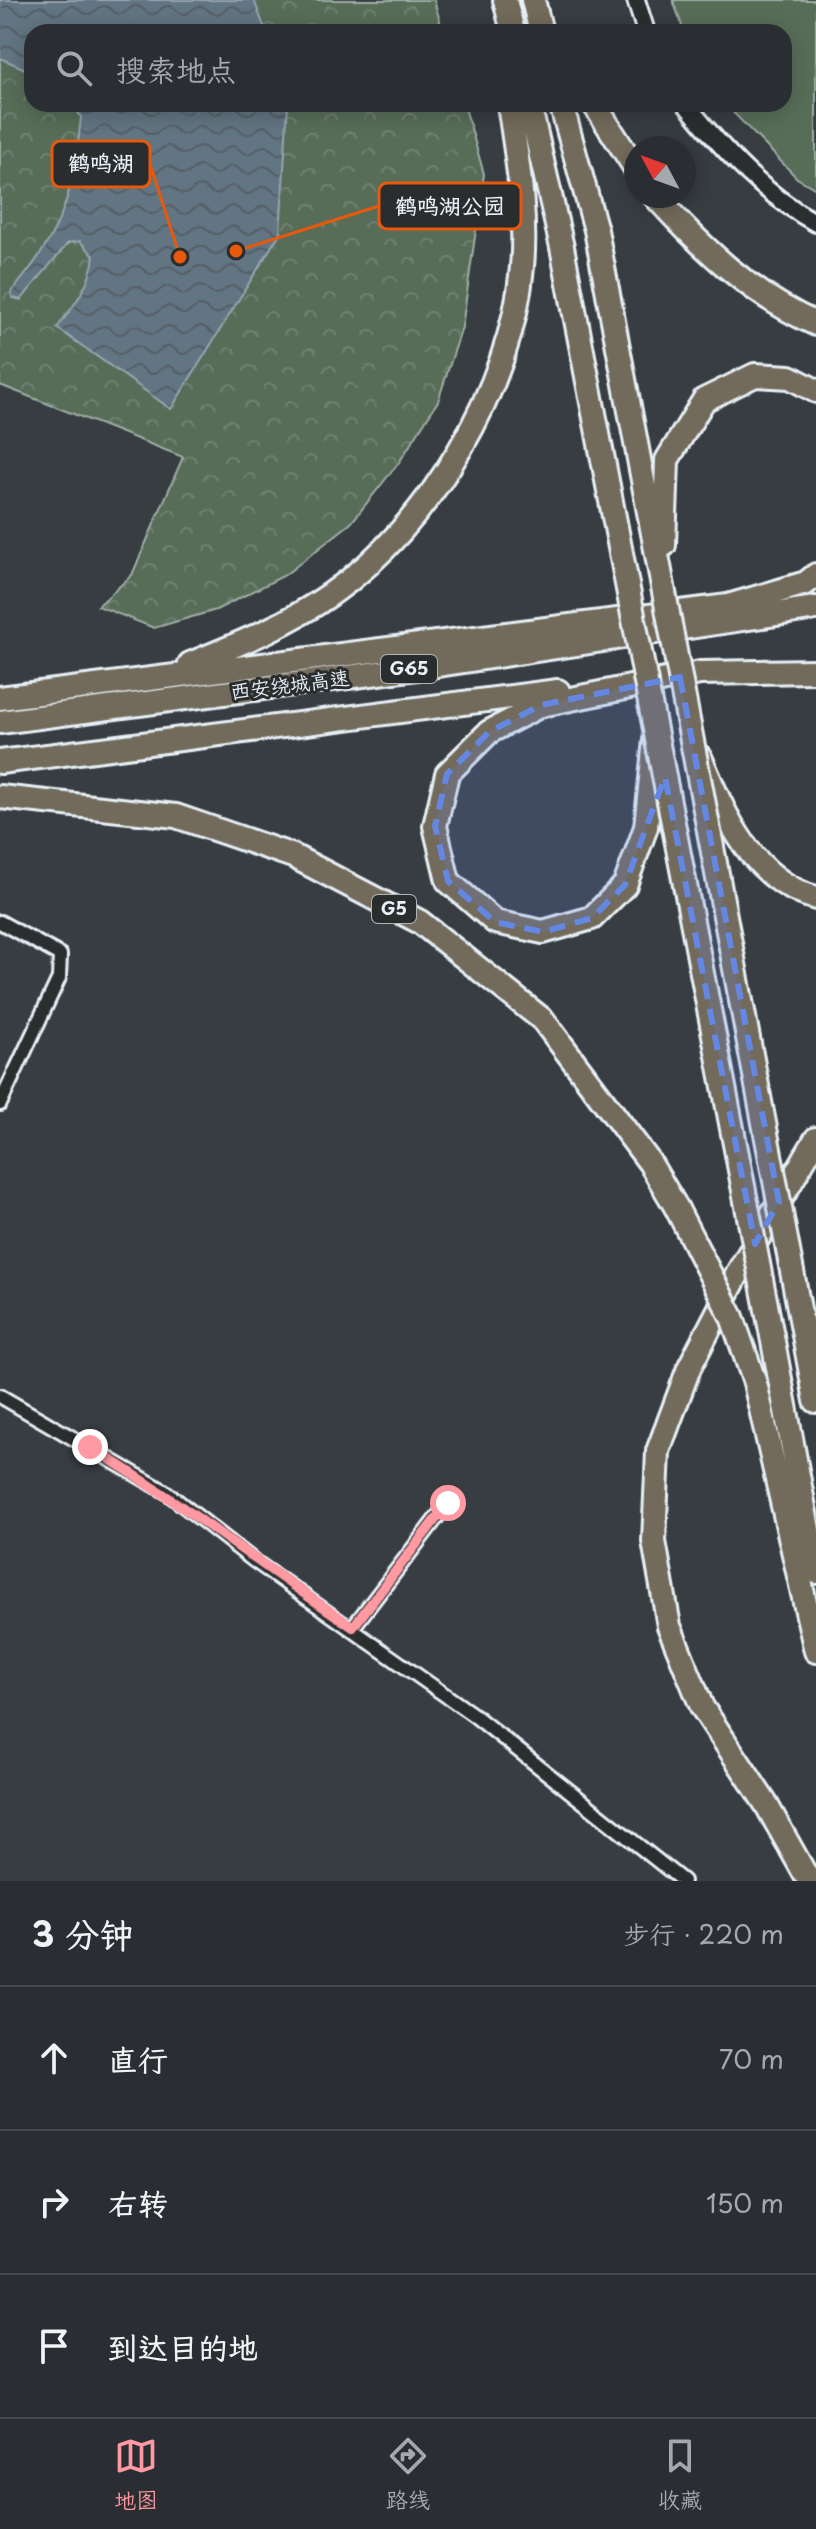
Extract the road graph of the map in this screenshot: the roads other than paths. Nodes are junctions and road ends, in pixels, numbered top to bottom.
1 (495, 0) edge
2 (505, 0) edge
3 (636, 0) edge
4 (498, 24) edge
5 (511, 24) edge
6 (644, 24) edge
7 (510, 112) edge
8 (531, 112) edge
9 (563, 112) edge
10 (599, 112) edge
11 (692, 112) edge
12 (624, 150) edge
13 (666, 208) edge
14 (816, 223) edge
15 (816, 324) edge
16 (816, 391) edge
17 (816, 575) edge
18 (663, 587) junction
19 (816, 608) edge
20 (816, 656) edge
21 (816, 671) edge
22 (700, 673) junction
23 (162, 675) junction
24 (0, 698) edge
25 (0, 722) edge
26 (656, 731) junction
27 (691, 734) junction
28 (0, 762) edge
29 (0, 797) edge
30 (816, 898) edge
31 (0, 922) edge
32 (0, 1104) edge
33 (816, 1139) edge
34 (0, 1396) edge
35 (816, 1401) edge
36 (448, 1503) dead end
37 (816, 1572) edge
38 (353, 1627) junction
39 (816, 1651) edge
40 (683, 1881) edge
41 (809, 1881) edge

1 - 4 highway
2 - 5 highway
3 - 6 street
7 - 23 highway
8 - 26 highway, bridge
9 - 18 highway
10 - 12 highway
11 - 14 street
13 - 15 highway
16 - 18 highway
17 - 23 highway
18 - 27 highway, bridge
19 - 25 highway, 西安绕城高速 / G65
20 - 22 highway, 西安绕城高速 / G65
21 - 22 highway
22 - 26 highway, bridge
22 - 28 highway, 西安绕城高速 / G65
23 - 24 highway
26 - 37 highway, bridge
27 - 30 highway, bridge
27 - 35 highway, bridge
29 - 39 highway, G5, bridge
31 - 32 street
33 - 41 highway
34 - 38 street
36 - 38 street
38 - 40 street

